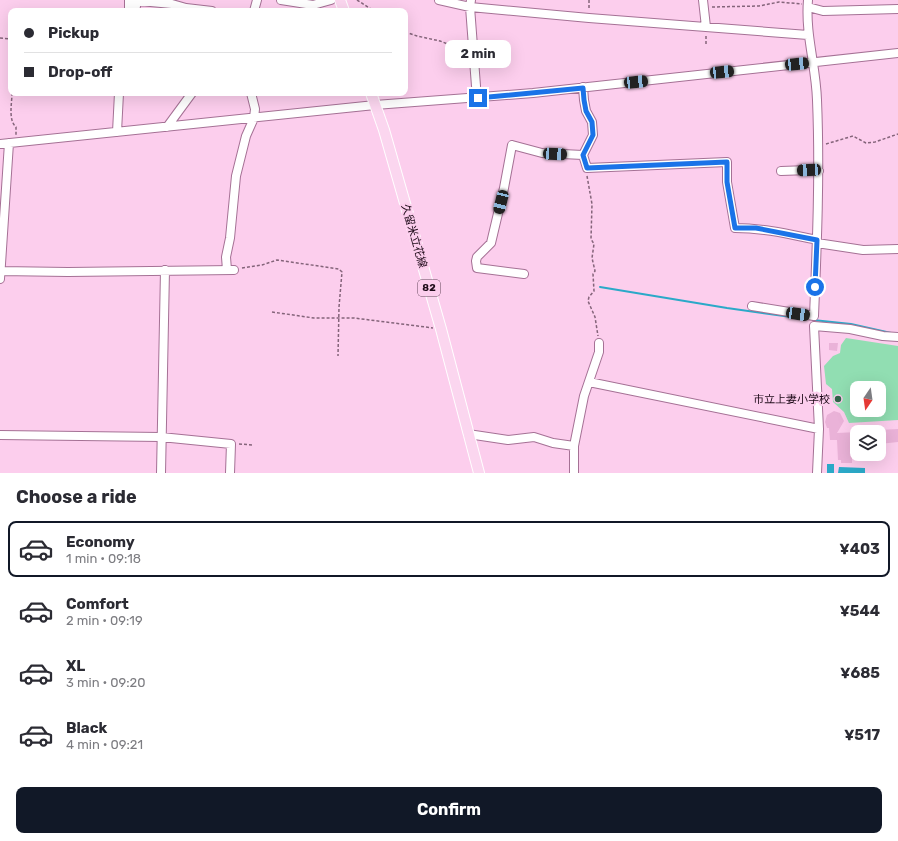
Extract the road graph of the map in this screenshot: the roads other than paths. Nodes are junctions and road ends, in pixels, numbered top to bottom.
1 (132, 0) edge
2 (281, 0) edge
3 (331, 0) edge
4 (439, 0) edge
5 (471, 3) edge
6 (808, 4) edge
7 (703, 6) edge
8 (181, 8) edge
9 (898, 9) edge
10 (706, 27) junction
11 (808, 35) junction
12 (898, 53) edge
13 (812, 62) junction
14 (476, 86) dead end
15 (583, 88) junction
16 (119, 96) edge
17 (190, 96) edge
18 (252, 96) edge
19 (372, 96) edge
20 (375, 105) junction
21 (254, 118) junction
22 (167, 127) junction
23 (117, 132) junction
24 (13, 143) junction
25 (0, 144) edge
26 (583, 155) junction
27 (781, 171) dead end
28 (819, 171) junction
29 (817, 242) junction
30 (898, 249) edge
31 (165, 270) junction
32 (0, 271) edge
33 (524, 274) dead end
34 (0, 279) edge
35 (752, 306) dead end
36 (898, 337) edge
37 (599, 343) road end
38 (589, 382) junction
39 (819, 429) junction
40 (468, 434) junction
41 (0, 435) edge
42 (162, 437) junction
43 (574, 446) junction
44 (161, 473) edge
45 (230, 473) edge
46 (479, 473) edge
47 (574, 473) edge
48 (817, 473) edge

1 - 8 street
2 - 3 street
4 - 5 street
5 - 10 street
5 - 14 street
6 - 9 street
6 - 11 street
7 - 10 street
10 - 11 street
11 - 13 street
12 - 13 street
13 - 15 street
13 - 28 street
15 - 20 street
15 - 26 street
16 - 23 street
17 - 22 street
18 - 21 street
19 - 20 main road, 久留米立花線 / 82
20 - 21 street
20 - 40 main road, 久留米立花線 / 82
21 - 22 street
21 - 31 street
22 - 23 street
23 - 24 street
24 - 25 street
24 - 32 street
26 - 29 street
26 - 33 street
27 - 28 street
28 - 29 street
29 - 30 street
29 - 35 street
31 - 32 street
31 - 42 street
32 - 34 street
36 - 39 street
37 - 38 street
38 - 39 street
38 - 43 street
39 - 48 street
40 - 43 street
40 - 46 main road, 久留米立花線 / 82
41 - 42 street
42 - 44 street
42 - 45 street
43 - 47 street

